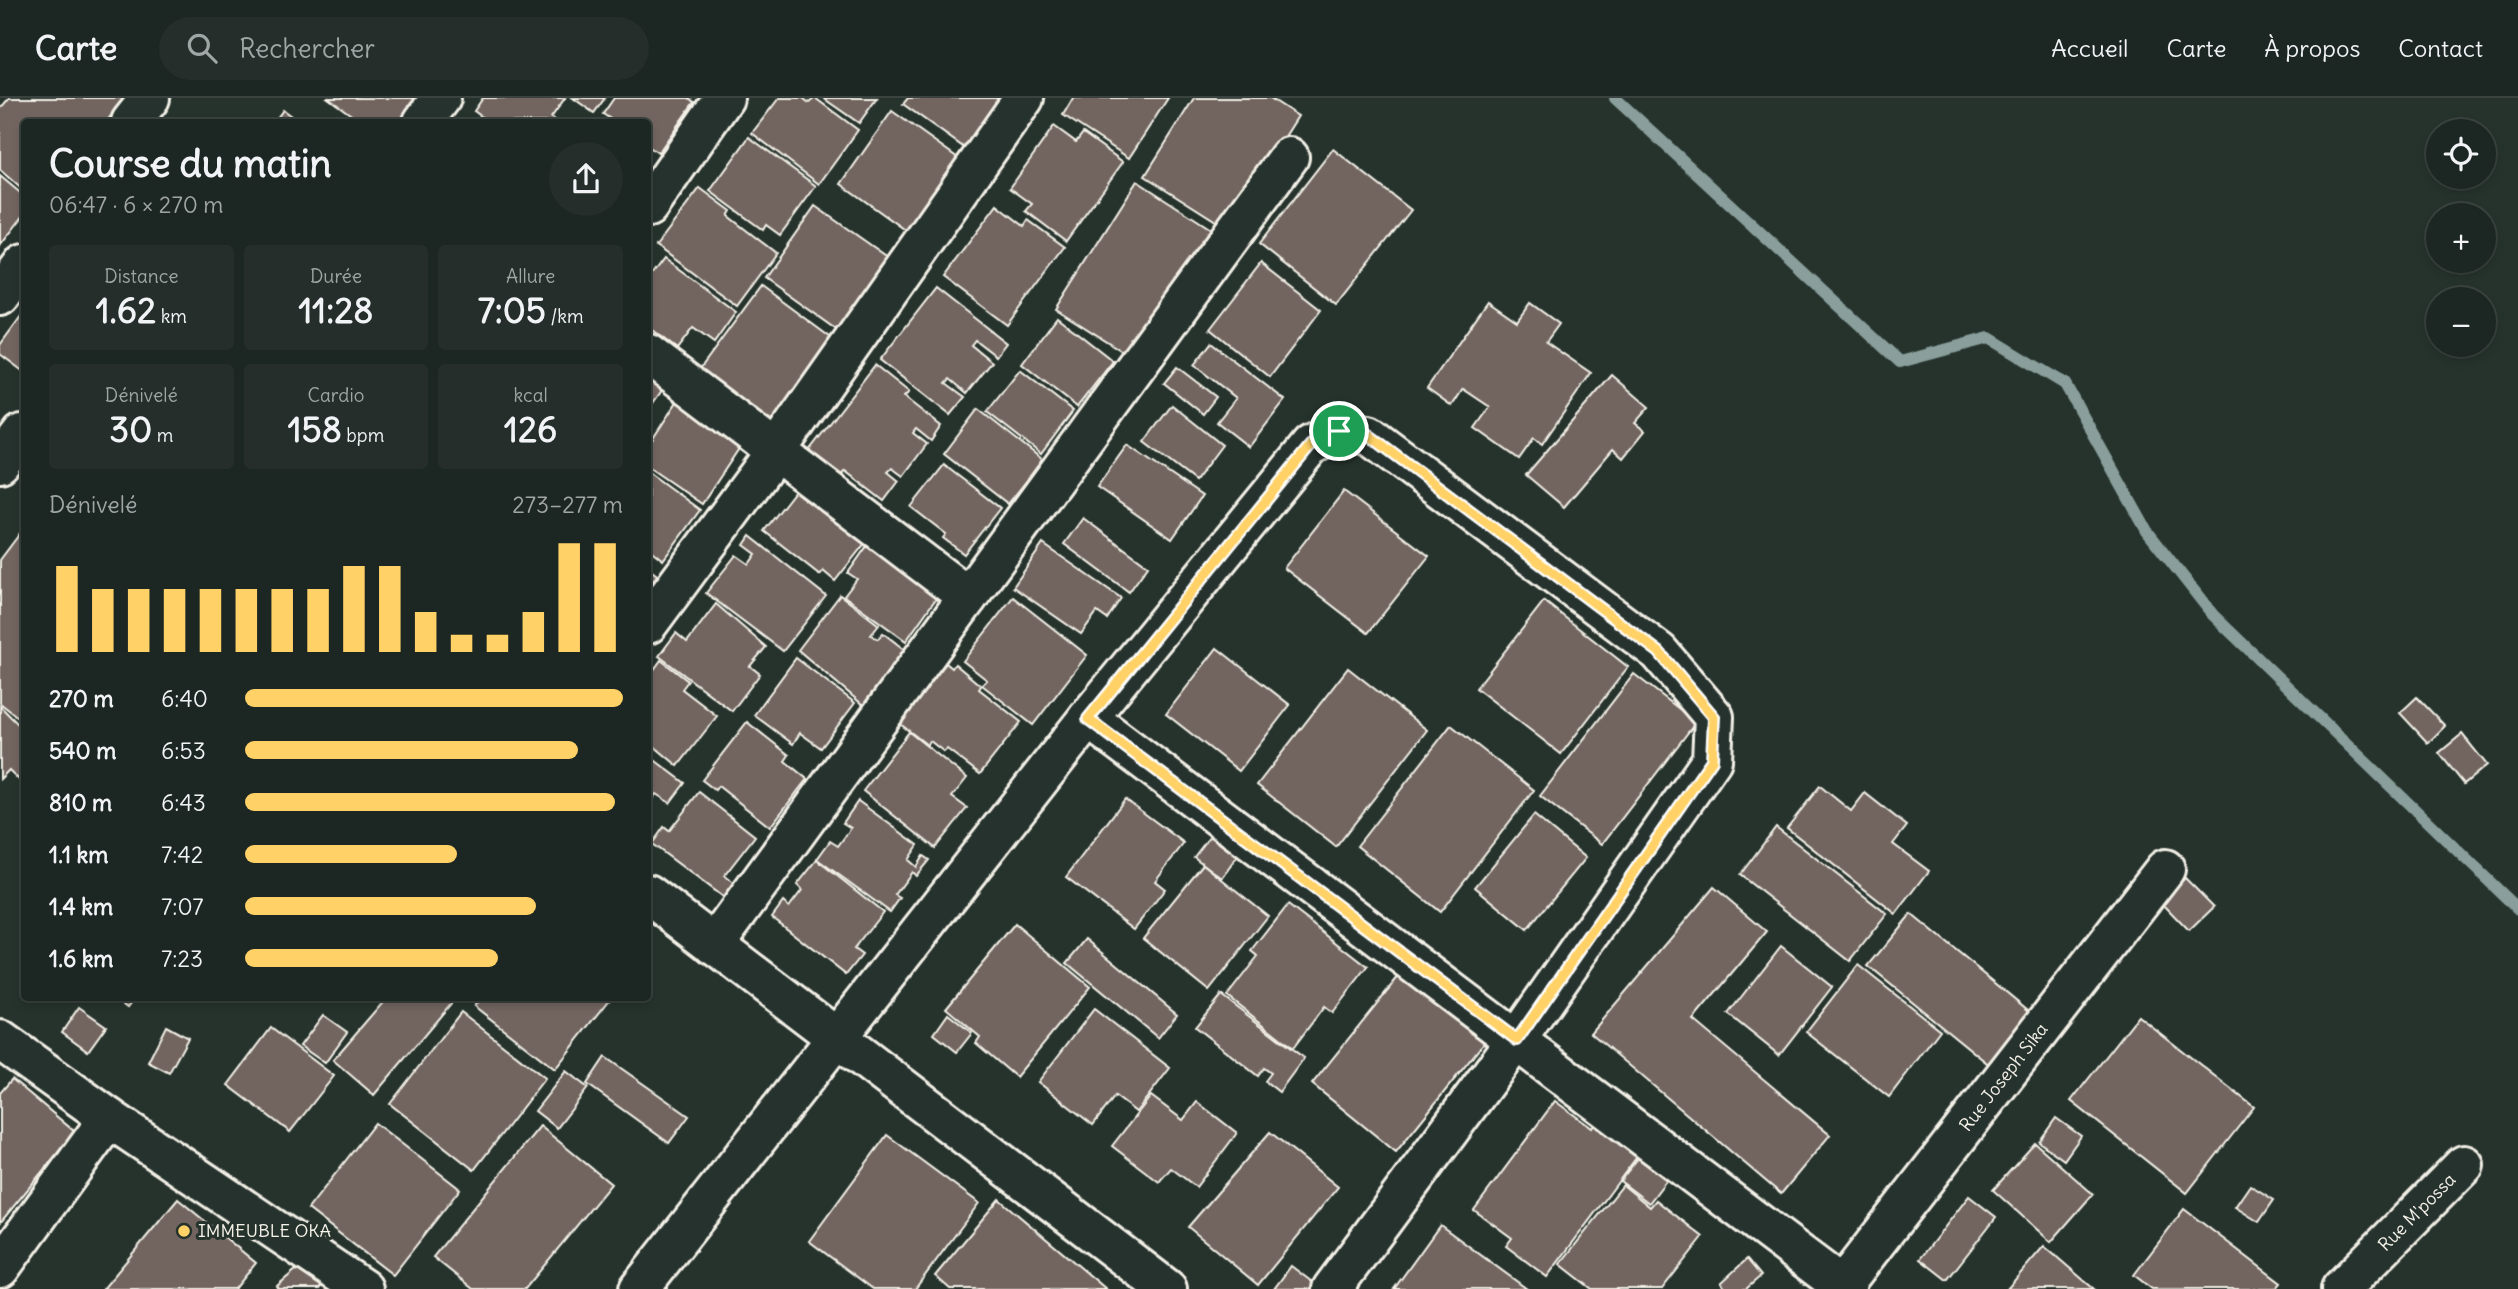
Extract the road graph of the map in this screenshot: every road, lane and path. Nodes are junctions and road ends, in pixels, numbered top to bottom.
1 (150, 98) edge
2 (442, 98) edge
3 (724, 98) edge
4 (1024, 98) edge
5 (133, 119) edge
6 (425, 119) edge
7 (1289, 157) dead end
8 (651, 203) edge
9 (21, 268) edge
10 (0, 296) edge
11 (651, 356) edge
12 (776, 451) junction
13 (968, 597) junction
14 (651, 620) edge
15 (1088, 719) junction
16 (2165, 869) dead end
17 (651, 896) edge
18 (714, 945) junction
19 (836, 1038) junction
20 (0, 1040) edge
21 (1517, 1040) junction
22 (110, 1118) junction
23 (2464, 1165) dead end
24 (0, 1268) edge
25 (1844, 1288) edge
26 (363, 1289) edge
27 (639, 1289) edge
28 (1167, 1289) edge
29 (1332, 1289) edge
30 (2342, 1289) edge

1 - 5 street
2 - 6 street
3 - 8 street
4 - 12 street
7 - 13 street
9 - 10 street
11 - 12 street
12 - 13 street
12 - 14 street
13 - 18 street
15 - 19 street
15 - 21 street
15 - 21 street
16 - 25 street, Rue Joseph Sika
17 - 18 street
18 - 19 street
19 - 27 street
19 - 28 street
20 - 22 street
21 - 25 street
21 - 29 street
22 - 24 street
22 - 26 street
23 - 30 street, Rue M'possa

